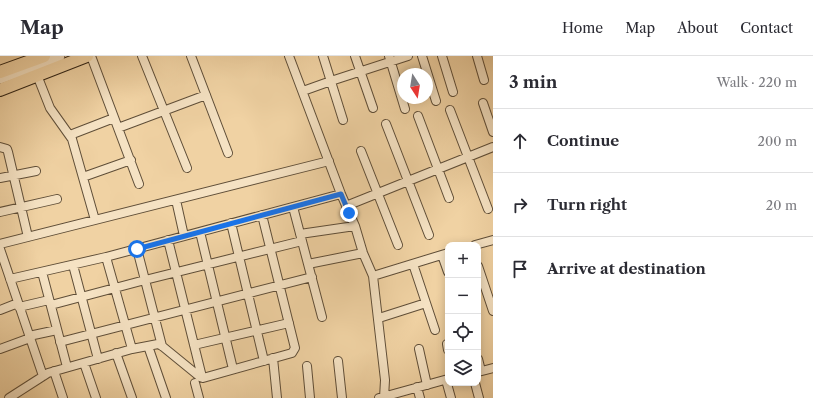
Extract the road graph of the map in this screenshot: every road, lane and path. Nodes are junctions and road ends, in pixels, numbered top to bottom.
1 (59, 56) edge
2 (73, 56) edge
3 (87, 56) edge
4 (91, 56) edge
5 (142, 56) edge
6 (191, 56) edge
7 (289, 56) edge
8 (323, 56) edge
9 (355, 56) edge
10 (408, 56) edge
11 (422, 56) edge
12 (442, 56) edge
13 (477, 56) edge
14 (39, 57) edge
15 (390, 59) edge
16 (360, 71) junction
17 (0, 72) edge
18 (37, 76) junction
19 (0, 78) edge
20 (484, 80) dead end
21 (331, 81) junction
22 (0, 85) edge
23 (0, 90) edge
24 (303, 91) junction
25 (453, 92) dead end
26 (206, 95) junction
27 (436, 101) dead end
28 (483, 103) dead end
29 (373, 108) dead end
30 (405, 109) dead end
31 (164, 110) junction
32 (450, 110) dead end
33 (418, 116) dead end
34 (114, 118) junction
35 (344, 120) dead end
36 (386, 124) dead end
37 (118, 128) junction
38 (493, 132) edge
39 (70, 134) junction
40 (0, 147) edge
41 (493, 147) edge
42 (361, 151) dead end
43 (228, 153) dead end
44 (467, 157) junction
45 (130, 160) junction
46 (329, 161) junction
47 (187, 168) dead end
48 (438, 169) junction
49 (36, 172) dead end
50 (14, 175) junction
51 (83, 177) junction
52 (0, 178) edge
53 (407, 181) junction
54 (139, 184) dead end
55 (377, 193) junction
56 (341, 194) junction
57 (449, 198) dead end
58 (57, 199) dead end
59 (176, 200) junction
60 (293, 206) junction
61 (346, 206) junction
62 (21, 207) junction
63 (488, 209) dead end
64 (0, 212) edge
65 (262, 215) junction
66 (95, 220) junction
67 (231, 223) junction
68 (355, 226) junction
69 (200, 232) junction
70 (429, 235) dead end
71 (184, 236) junction
72 (28, 237) junction
73 (301, 238) junction
74 (168, 240) junction
75 (493, 240) edge
76 (481, 243) edge
77 (0, 244) edge
78 (398, 245) dead end
79 (0, 249) edge
80 (137, 249) junction
81 (271, 249) junction
82 (363, 253) junction
83 (445, 254) edge
84 (106, 257) junction
85 (239, 257) junction
86 (208, 264) junction
87 (308, 264) junction
88 (413, 264) junction
89 (73, 265) junction
90 (4, 272) edge
91 (42, 272) junction
92 (176, 272) junction
93 (481, 275) edge
94 (374, 276) junction
95 (312, 277) junction
96 (10, 279) junction
97 (145, 280) junction
98 (280, 286) junction
99 (115, 289) junction
100 (248, 294) junction
101 (82, 297) junction
102 (50, 302) junction
103 (217, 302) junction
104 (426, 303) junction
105 (19, 305) junction
106 (185, 309) junction
107 (0, 310) edge
108 (493, 310) edge
109 (154, 317) junction
110 (322, 317) dead end
111 (379, 318) junction
112 (289, 323) junction
113 (125, 325) junction
114 (57, 330) junction
115 (256, 330) junction
116 (435, 330) dead end
117 (91, 334) junction
118 (30, 337) junction
119 (226, 338) junction
120 (60, 342) junction
121 (148, 346) junction
122 (162, 346) junction
123 (194, 346) junction
124 (0, 349) edge
125 (132, 349) junction
126 (419, 349) dead end
127 (116, 353) junction
128 (98, 358) junction
129 (273, 358) junction
130 (264, 361) junction
131 (338, 362) dead end
132 (84, 363) junction
133 (306, 366) dead end
134 (67, 367) junction
135 (493, 368) edge
136 (233, 370) junction
137 (54, 371) junction
138 (481, 371) edge
139 (43, 376) junction
140 (202, 377) junction
141 (445, 380) edge
142 (195, 383) dead end
143 (427, 385) junction
144 (448, 386) edge
145 (476, 386) edge
146 (417, 387) junction
147 (382, 397) edge
148 (9, 398) edge
149 (63, 398) edge
150 (96, 398) edge
151 (132, 398) edge
152 (166, 398) edge
153 (199, 398) edge
154 (277, 398) edge
155 (310, 398) edge
156 (342, 398) edge
157 (420, 398) edge
158 (451, 398) edge
159 (479, 398) edge

1 - 19 main road
2 - 22 main road
3 - 18 main road
4 - 34 street
5 - 31 street
6 - 26 street
7 - 24 street
8 - 21 street
9 - 16 street
10 - 15 street
11 - 27 street
12 - 25 street
13 - 20 street
14 - 17 main road
15 - 16 street
15 - 30 street
16 - 21 street
16 - 29 street
18 - 23 main road
18 - 39 street
21 - 24 street
21 - 35 street
24 - 46 street
26 - 31 street
26 - 43 street
28 - 38 street
31 - 37 street
31 - 47 street
32 - 44 street
33 - 48 street
34 - 37 street
34 - 39 street
36 - 53 street
37 - 45 street
39 - 51 street
40 - 50 street
41 - 44 street
42 - 55 street
44 - 48 street
44 - 63 street
45 - 51 street
45 - 54 street
46 - 56 street
46 - 59 street
48 - 53 street
48 - 57 street
49 - 50 street
50 - 52 street
50 - 62 street
51 - 66 street
53 - 55 street
53 - 70 street
55 - 61 street
55 - 78 street
56 - 60 street
56 - 61 street
58 - 62 street
59 - 66 street
59 - 71 street
60 - 65 street
60 - 73 street
61 - 68 street
62 - 64 street
62 - 72 street
65 - 67 street
65 - 81 street
66 - 72 street
67 - 69 street
67 - 85 street
68 - 73 street
68 - 82 street
69 - 71 street
69 - 86 street
71 - 74 street
72 - 77 street
73 - 81 street
73 - 87 street
74 - 80 street
74 - 92 street
75 - 76 street
79 - 90 street
80 - 84 street
80 - 97 street
81 - 85 street
81 - 98 street
82 - 87 street
82 - 94 street
83 - 88 street
84 - 89 street
84 - 99 street
85 - 86 street
85 - 100 street
86 - 92 street
86 - 103 street
87 - 95 street
88 - 94 street
88 - 104 street
89 - 91 street
89 - 101 street
90 - 96 street
91 - 96 street
91 - 102 street
92 - 97 street
92 - 106 street
93 - 108 street
94 - 111 street
95 - 98 street
95 - 110 street
96 - 105 street
97 - 99 street
97 - 109 street
98 - 100 street
98 - 112 street
99 - 101 street
99 - 113 street
100 - 103 street
100 - 115 street
101 - 102 street
101 - 117 street
102 - 105 street
102 - 114 street
103 - 106 street
103 - 119 street
104 - 111 street
104 - 116 street
105 - 107 street
105 - 118 street
106 - 109 street
106 - 123 street
109 - 113 street
109 - 122 street
111 - 147 street
112 - 115 street
112 - 129 street
113 - 117 street
113 - 125 street
114 - 118 street
114 - 120 street
115 - 119 street
115 - 130 street
117 - 120 street
117 - 128 street
118 - 124 street
118 - 139 street
119 - 123 street
119 - 136 street
120 - 134 street
121 - 122 street
121 - 125 street
121 - 152 street
122 - 140 street
123 - 140 street
125 - 127 street
126 - 143 street
127 - 128 street
127 - 151 street
128 - 132 street
129 - 130 street
129 - 154 street
130 - 136 street
131 - 156 street
132 - 134 street
132 - 150 street
133 - 155 street
134 - 137 street
135 - 138 street
136 - 140 street
137 - 139 street
137 - 149 street
139 - 148 street
141 - 143 street
142 - 153 street
143 - 146 street
144 - 158 street
145 - 159 street
146 - 147 street
146 - 157 street

